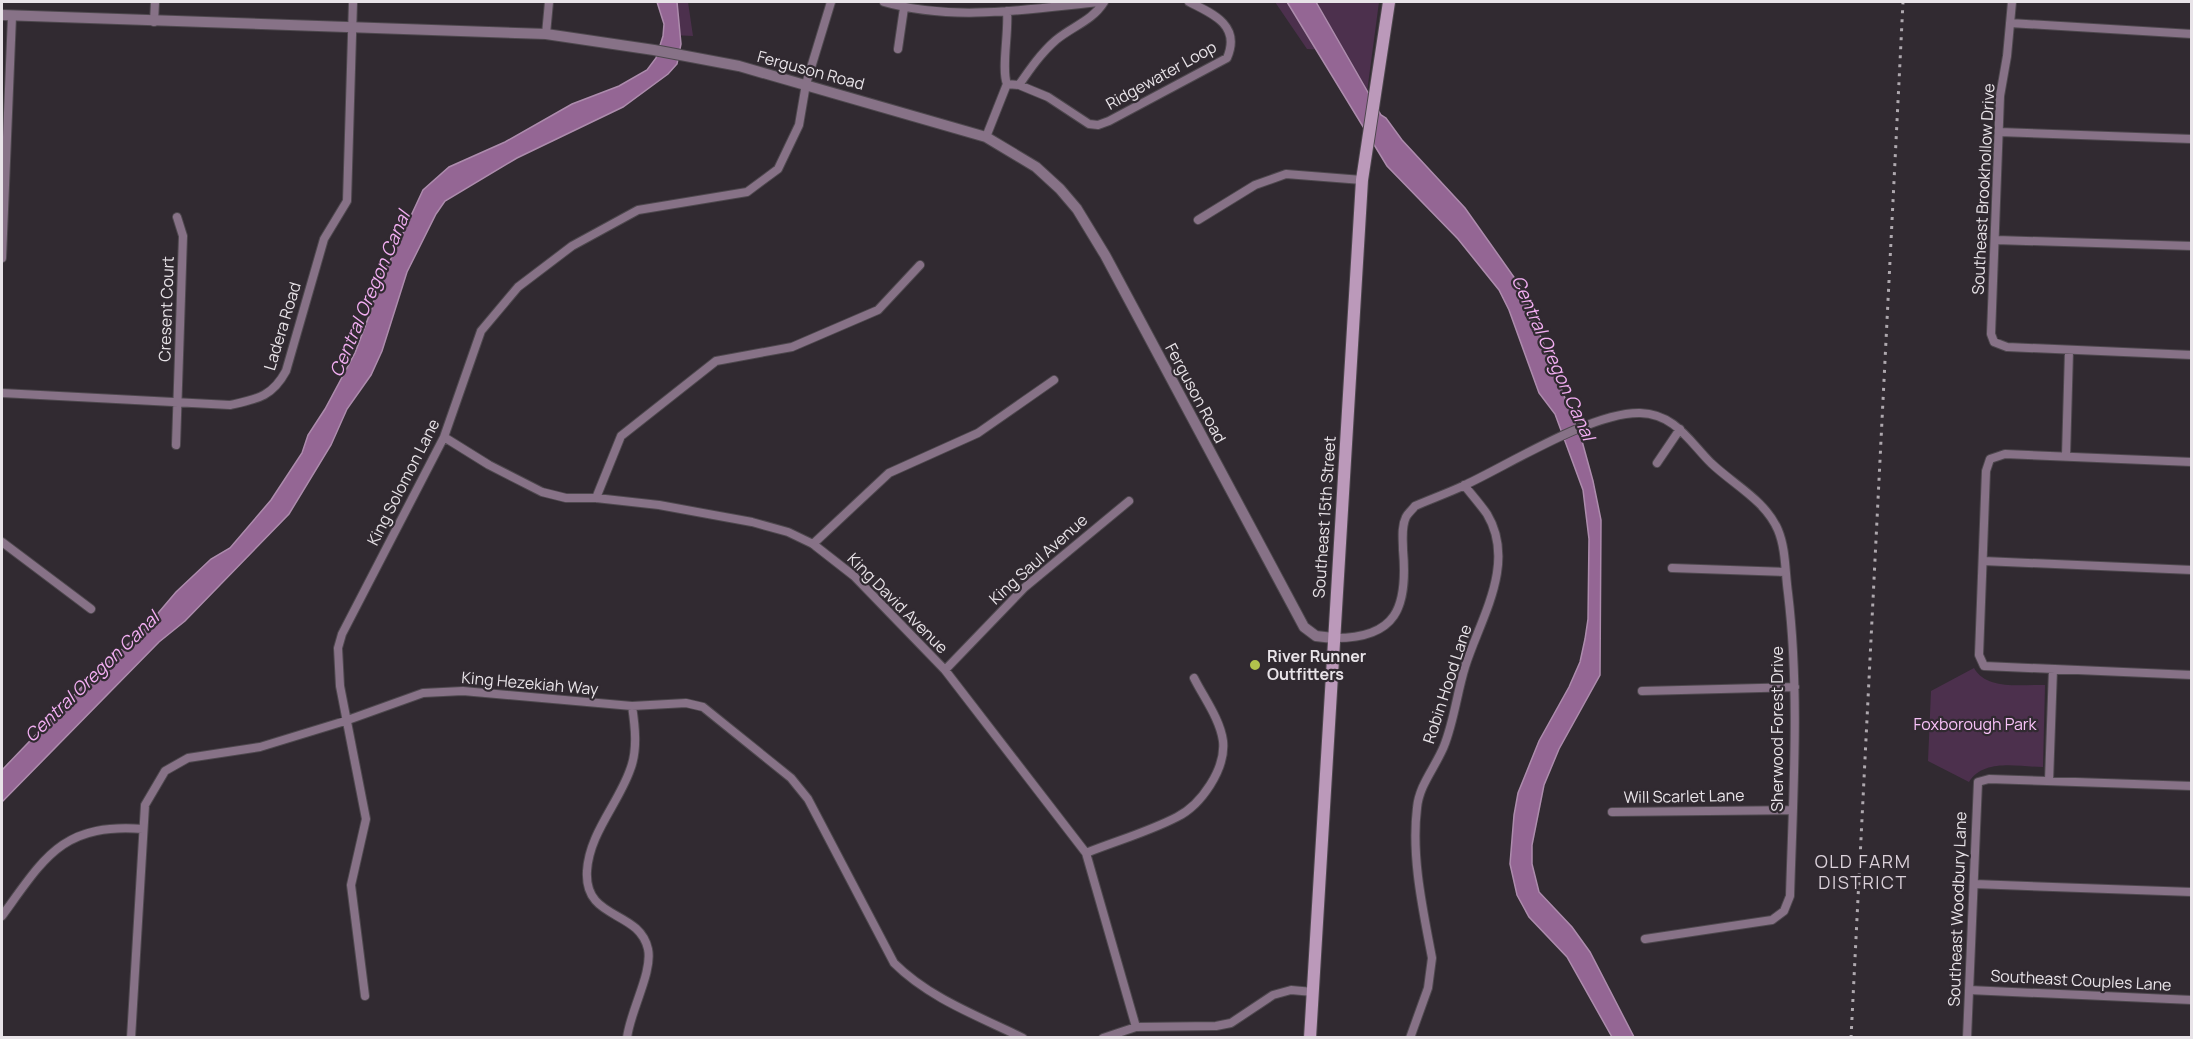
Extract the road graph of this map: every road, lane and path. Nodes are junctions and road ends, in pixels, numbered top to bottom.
1 (155, 2) edge
2 (353, 2) edge
3 (549, 2) edge
4 (831, 2) edge
5 (884, 2) edge
6 (1100, 2) edge
7 (1104, 2) edge
8 (1189, 2) edge
9 (1389, 2) edge
10 (2012, 2) edge
11 (904, 8) junction
12 (1007, 11) junction
13 (7, 15) edge
14 (154, 21) junction
15 (2010, 23) junction
16 (352, 29) junction
17 (546, 34) junction
18 (2192, 34) edge
19 (898, 49) dead end
20 (806, 84) junction
21 (1007, 84) junction
22 (1019, 85) junction
23 (1999, 132) junction
24 (986, 137) junction
25 (2192, 139) edge
26 (1362, 180) junction
27 (177, 217) dead end
28 (1198, 220) dead end
29 (1996, 240) junction
30 (2192, 246) edge
31 (2, 258) edge
32 (920, 265) dead end
33 (2069, 351) junction
34 (2192, 355) edge
35 (1054, 380) dead end
36 (2, 393) edge
37 (177, 402) junction
38 (1680, 429) junction
39 (444, 437) junction
40 (176, 445) dead end
41 (2066, 456) junction
42 (2192, 462) edge
43 (1657, 463) dead end
44 (1464, 485) junction
45 (596, 498) junction
46 (1129, 501) dead end
47 (2, 542) edge
48 (813, 544) junction
49 (1983, 561) junction
50 (1672, 568) dead end
51 (2192, 570) edge
52 (1785, 572) junction
53 (91, 609) dead end
54 (1333, 638) junction
55 (2053, 669) junction
56 (945, 670) junction
57 (2192, 675) edge
58 (1194, 678) dead end
59 (1795, 687) junction
60 (1642, 691) dead end
61 (632, 706) junction
62 (345, 721) junction
63 (2049, 781) junction
64 (2192, 786) edge
65 (1792, 810) junction
66 (1612, 812) dead end
67 (143, 830) junction
68 (1086, 853) junction
69 (1974, 884) junction
70 (2192, 892) edge
71 (2, 916) edge
72 (1645, 939) dead end
73 (1969, 990) junction
74 (1313, 992) junction
75 (365, 996) dead end
76 (2192, 1000) edge
77 (1136, 1027) junction
78 (131, 1038) edge
79 (627, 1038) edge
80 (1023, 1038) edge
81 (1103, 1038) edge
82 (1310, 1038) edge
83 (1410, 1038) edge
84 (1967, 1038) edge

1 - 14 street
2 - 16 street, Ladera Road
3 - 17 street
4 - 20 street
5 - 11 street
6 - 12 street
7 - 22 street
8 - 22 street, Ridgewater Loop
9 - 26 main road, Southeast 15th Street
10 - 15 street, Southeast Brookhollow Drive
11 - 12 street
11 - 19 street
12 - 21 street
13 - 14 street, Ferguson Road
13 - 31 street
14 - 16 street, Ferguson Road
15 - 18 street
15 - 23 street, Southeast Brookhollow Drive
16 - 17 street, Ferguson Road
16 - 37 street, Ladera Road
17 - 20 street, Ferguson Road
20 - 24 street, Ferguson Road
20 - 39 street, King Solomon Lane
21 - 22 street, Ridgewater Loop
21 - 24 street
23 - 25 street
23 - 29 street, Southeast Brookhollow Drive
24 - 54 street, Ferguson Road
26 - 28 street
26 - 54 main road, Southeast 15th Street
27 - 37 street, Cresent Court
29 - 30 street
29 - 33 street, Southeast Brookhollow Drive
32 - 45 street
33 - 34 street
33 - 41 street
35 - 48 street
36 - 37 street, Ladera Road
37 - 40 street, Cresent Court
38 - 43 street
38 - 44 street, Sherwood Forest Drive
38 - 52 street, Sherwood Forest Drive
39 - 45 street, King David Avenue
39 - 62 street, King Solomon Lane
41 - 42 street
41 - 49 street
44 - 54 street, Sherwood Forest Drive
44 - 83 street, Robin Hood Lane
45 - 48 street, King David Avenue
46 - 56 street, King Saul Avenue
47 - 53 street
48 - 56 street, King David Avenue
49 - 51 street
49 - 55 street
50 - 52 street
52 - 59 street, Sherwood Forest Drive
54 - 74 main road, Southeast 15th Street
55 - 57 street
55 - 63 street
56 - 68 street, King David Avenue
58 - 68 street
59 - 60 street
59 - 65 street, Sherwood Forest Drive
61 - 62 street, King Hezekiah Way
61 - 79 street
61 - 80 street, King Hezekiah Way
62 - 67 street, King Hezekiah Way
62 - 75 street, King Solomon Lane
63 - 64 street
63 - 69 street, Southeast Woodbury Lane
65 - 66 street, Will Scarlet Lane
65 - 72 street, Sherwood Forest Drive
67 - 71 street
67 - 78 street, King Hezekiah Way
68 - 77 street, King David Avenue
69 - 70 street
69 - 73 street, Southeast Woodbury Lane
73 - 76 street, Southeast Couples Lane
73 - 84 street, Southeast Woodbury Lane
74 - 77 street
74 - 82 main road, Southeast 15th Street
77 - 81 street

